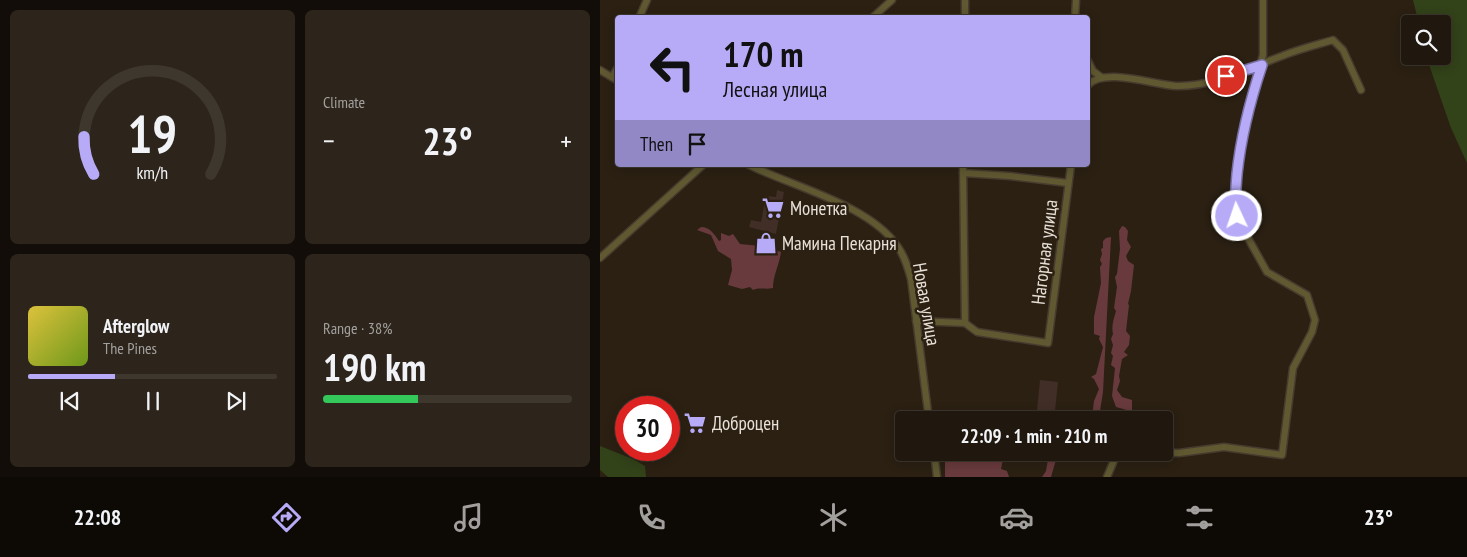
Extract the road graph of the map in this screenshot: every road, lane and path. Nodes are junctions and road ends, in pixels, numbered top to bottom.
1 (647, 0) edge
2 (892, 0) edge
3 (965, 0) edge
4 (1076, 0) edge
5 (1263, 0) edge
6 (640, 15) edge
7 (875, 15) edge
8 (965, 15) edge
9 (1076, 15) edge
10 (1090, 65) edge
11 (1262, 65) junction
12 (600, 70) edge
13 (1101, 77) junction
14 (615, 79) edge
15 (1090, 83) edge
16 (1361, 90) dead end
17 (701, 167) edge
18 (754, 167) edge
19 (964, 167) edge
20 (1070, 167) edge
21 (963, 173) junction
22 (1068, 183) junction
23 (600, 258) edge
24 (916, 321) junction
25 (965, 323) junction
26 (928, 411) edge
27 (1173, 453) edge
28 (935, 461) edge
29 (1114, 461) edge
30 (937, 477) edge
31 (1107, 477) edge

1 - 6 street
2 - 7 street
3 - 8 street
4 - 9 street
5 - 11 street
10 - 13 street
11 - 13 street
11 - 16 street
11 - 27 street
12 - 14 street
13 - 15 street
17 - 23 street
18 - 24 street, Новая улица
19 - 21 street
20 - 22 street, Нагорная улица
21 - 22 street
21 - 25 street
22 - 25 street, Нагорная улица
24 - 25 street
24 - 26 street, Новая улица
28 - 30 street
29 - 31 street

